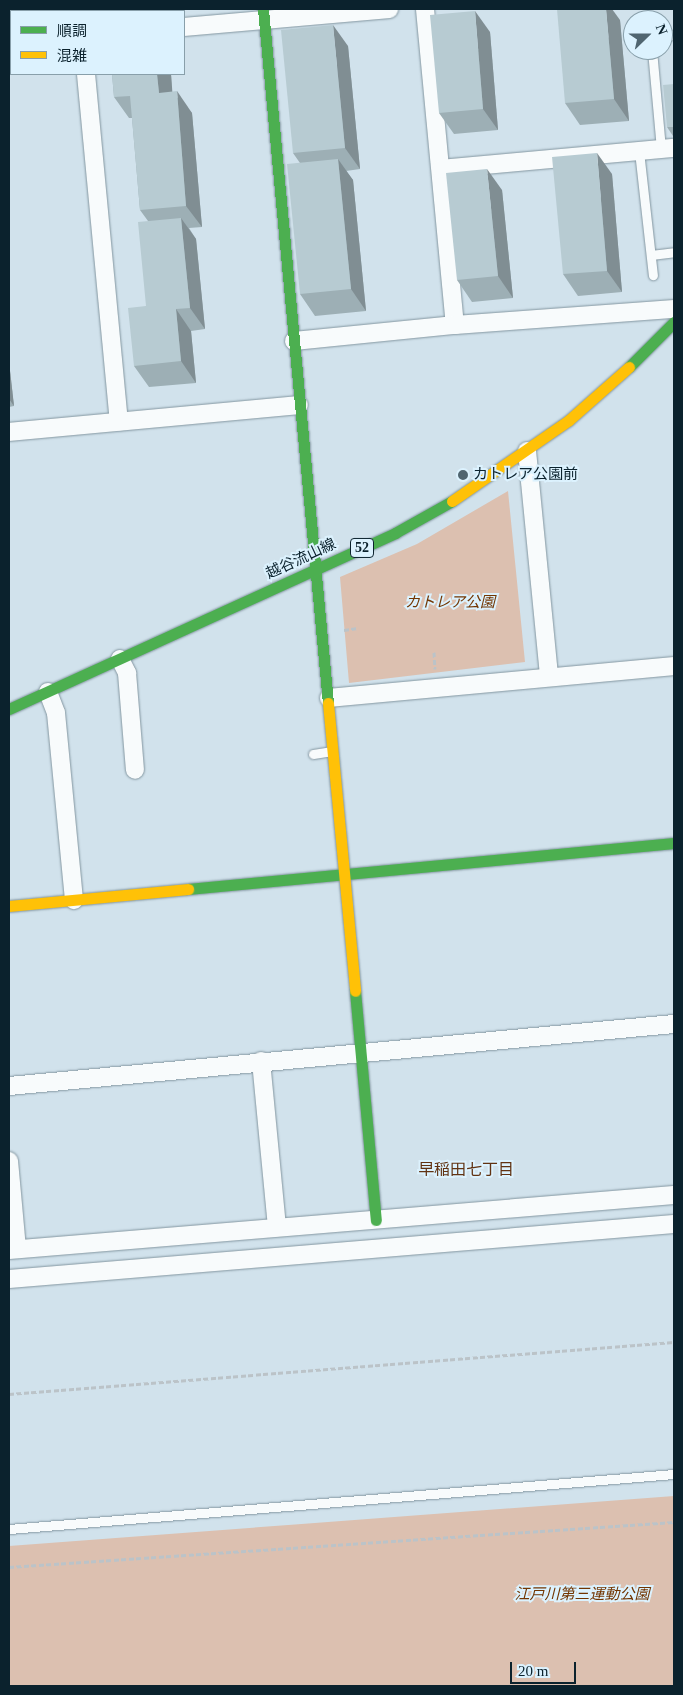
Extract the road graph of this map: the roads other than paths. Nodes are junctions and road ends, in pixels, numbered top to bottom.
1 (389, 9) edge
2 (425, 9) edge
3 (263, 14) edge
4 (185, 27) edge
5 (654, 60) edge
6 (86, 75) edge
7 (668, 148) edge
8 (639, 151) junction
9 (440, 169) junction
10 (674, 252) edge
11 (651, 255) junction
12 (653, 276) dead end
13 (674, 309) edge
14 (674, 322) edge
15 (455, 325) junction
16 (294, 341) junction
17 (299, 405) junction
18 (118, 421) junction
19 (9, 432) edge
20 (527, 451) junction
21 (315, 569) junction
22 (120, 659) junction
23 (674, 666) edge
24 (549, 676) junction
25 (48, 692) junction
26 (329, 698) junction
27 (9, 710) edge
28 (333, 751) junction
29 (313, 754) dead end
30 (135, 770) dead end
31 (674, 843) edge
32 (344, 875) junction
33 (74, 900) junction
34 (9, 906) edge
35 (674, 1024) edge
36 (361, 1053) junction
37 (261, 1061) junction
38 (9, 1086) edge
39 (9, 1161) edge
40 (674, 1195) edge
41 (376, 1220) junction
42 (674, 1224) edge
43 (277, 1227) junction
44 (13, 1250) edge
45 (9, 1279) edge
46 (674, 1474) edge
47 (9, 1528) edge

1 - 3 street
2 - 9 street
3 - 4 street
3 - 16 street
5 - 7 lane
6 - 18 street
7 - 8 street
8 - 9 street
8 - 11 lane
9 - 15 street
10 - 11 lane
11 - 12 lane
13 - 15 street
14 - 20 street, 越谷流山線 / 52
15 - 16 street
16 - 17 street
17 - 18 street
17 - 21 street
18 - 19 street
20 - 21 street, 越谷流山線 / 52
20 - 24 street
21 - 22 street, 越谷流山線 / 52
21 - 26 street
22 - 25 street, 越谷流山線 / 52
22 - 30 street
23 - 24 street
24 - 26 street
25 - 27 street, 越谷流山線 / 52
25 - 33 street
26 - 28 street
28 - 29 lane
28 - 32 street
31 - 32 street
32 - 33 street
32 - 36 street
33 - 34 street
35 - 36 street
36 - 37 street
36 - 41 street
37 - 38 street
37 - 43 street
39 - 44 street
40 - 41 street
41 - 43 street
42 - 45 street
43 - 44 street
46 - 47 lane

